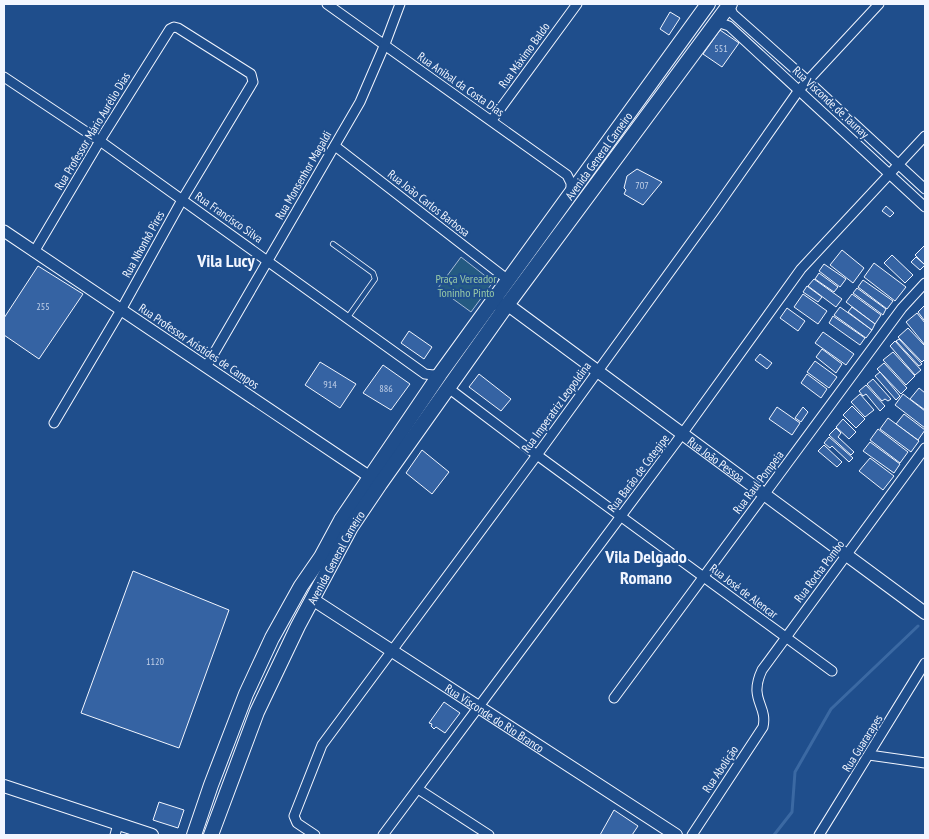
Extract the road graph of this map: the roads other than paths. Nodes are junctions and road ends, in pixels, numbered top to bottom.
1 (327, 4) edge
2 (400, 4) edge
3 (577, 4) edge
4 (705, 4) edge
5 (879, 4) edge
6 (729, 5) edge
7 (717, 22) junction
8 (385, 44) junction
9 (4, 77) edge
10 (253, 78) joint
11 (808, 80) junction
12 (799, 90) junction
13 (492, 120) junction
14 (925, 136) edge
15 (100, 141) junction
16 (335, 146) junction
17 (899, 165) junction
18 (891, 174) junction
19 (925, 189) edge
20 (571, 191) junction
21 (182, 200) junction
22 (925, 207) edge
23 (4, 231) edge
24 (333, 244) dead end
25 (34, 252) junction
26 (268, 260) junction
27 (508, 280) junction
28 (925, 283) edge
29 (507, 305) junction
30 (488, 307) junction
31 (121, 310) junction
32 (348, 317) junction
33 (206, 367) junction
34 (598, 371) junction
35 (440, 374) junction
36 (447, 387) junction
37 (54, 422) dead end
38 (682, 433) junction
39 (925, 448) edge
40 (537, 455) junction
41 (374, 481) junction
42 (765, 494) junction
43 (621, 516) junction
44 (847, 554) junction
45 (703, 576) junction
46 (312, 599) junction
47 (925, 611) edge
48 (785, 637) junction
49 (392, 650) junction
50 (925, 663) edge
51 (832, 671) dead end
52 (614, 698) dead end
53 (479, 707) junction
54 (763, 715) joint
55 (869, 755) junction
56 (925, 763) edge
57 (4, 786) edge
58 (418, 790) junction
59 (116, 830) edge
60 (152, 835) edge
61 (194, 835) edge
62 (212, 835) edge
63 (315, 835) edge
64 (384, 835) edge
65 (489, 835) edge
66 (676, 835) edge
67 (692, 835) edge
68 (819, 835) edge

1 - 8 street, Rua Anibal da Costa Dias
2 - 8 street, Rua Monsenhor Magaldi
3 - 13 street, Rua Máximo Baldo
4 - 20 main road, Avenida General Carneiro
5 - 11 street, Rua Imperatriz Leopoldina
6 - 7 main road, Avenida General Carneiro
6 - 11 street, Rua Visconde de Taunay
7 - 12 street, Rua Visconde de Taunay
7 - 29 main road, Avenida General Carneiro
8 - 13 street, Rua Anibal da Costa Dias
8 - 16 street, Rua Monsenhor Magaldi
9 - 15 street, Rua Francisco Silva
10 - 15 street, Rua Professor Mário Aurélio Dias
10 - 21 street, Rua Nhonhô Pires
11 - 12 street, Rua Imperatriz Leopoldina
11 - 17 street, Rua Visconde de Taunay
12 - 18 street, Rua Visconde de Taunay
12 - 34 street, Rua Imperatriz Leopoldina
13 - 20 street, Rua Anibal da Costa Dias
14 - 17 street, Rua Barão de Cotegipe
15 - 21 street, Rua Francisco Silva
15 - 25 street, Rua Professor Mário Aurélio Dias
16 - 26 street, Rua Monsenhor Magaldi
16 - 27 street, Rua João Carlos Barbosa
17 - 18 street, Rua Barão de Cotegipe
17 - 19 street, Rua Visconde de Taunay
18 - 22 street, Rua Visconde de Taunay
18 - 38 street, Rua Barão de Cotegipe
20 - 27 main road, Avenida General Carneiro
21 - 26 street, Rua Francisco Silva
21 - 31 street, Rua Nhonhô Pires
23 - 25 street, Rua Professor Aristides de Campos
24 - 32 lane
25 - 31 street, Rua Professor Aristides de Campos
26 - 32 street, Rua Francisco Silva
26 - 33 street, Rua Monsenhor Magaldi
27 - 30 main road, Avenida General Carneiro
28 - 42 street, Rua Raul Pompeia
29 - 30 main road
29 - 34 main road, Rua João Pessoa
29 - 36 main road, Avenida General Carneiro
30 - 35 main road, Avenida General Carneiro
31 - 33 street, Rua Professor Aristides de Campos
31 - 37 street, Rua Nhonhô Pires
32 - 35 street, Rua Francisco Silva
33 - 41 street, Rua Professor Aristides de Campos
34 - 38 main road, Rua João Pessoa
34 - 40 street, Rua Imperatriz Leopoldina
35 - 41 main road, Avenida General Carneiro
36 - 40 street, Rua José de Alencar
36 - 41 main road, Avenida General Carneiro
38 - 42 main road, Rua João Pessoa
38 - 43 street, Rua Barão de Cotegipe
39 - 44 street, Rua Rocha Pombo
40 - 43 street, Rua José de Alencar
40 - 49 street, Rua Imperatriz Leopoldina
41 - 46 main road, Avenida General Carneiro
41 - 61 main road, Avenida General Carneiro
42 - 44 main road, Rua João Pessoa
42 - 45 street, Rua Raul Pompeia
43 - 45 street, Rua José de Alencar
43 - 53 street, Rua Barão de Cotegipe
44 - 47 main road, Rua João Pessoa
44 - 48 street, Rua Rocha Pombo
45 - 48 street, Rua José de Alencar
45 - 52 street, Rua Raul Pompeia
46 - 49 main road, Rua Visconde do Rio Branco
46 - 62 main road, Avenida General Carneiro
48 - 51 street, Rua José de Alencar
48 - 54 street, Rua Rocha Pombo
49 - 53 main road, Rua Visconde do Rio Branco
49 - 63 street, Rua Imperatriz Leopoldina
50 - 55 street, Rua Guararapes
53 - 58 street, Rua Barão de Cotegipe
53 - 66 main road, Rua Visconde do Rio Branco
54 - 67 street, Rua Abolição
55 - 56 street
55 - 68 street, Rua Guararapes
57 - 59 main road
58 - 64 street, Rua Barão de Cotegipe
58 - 65 street
59 - 60 main road

